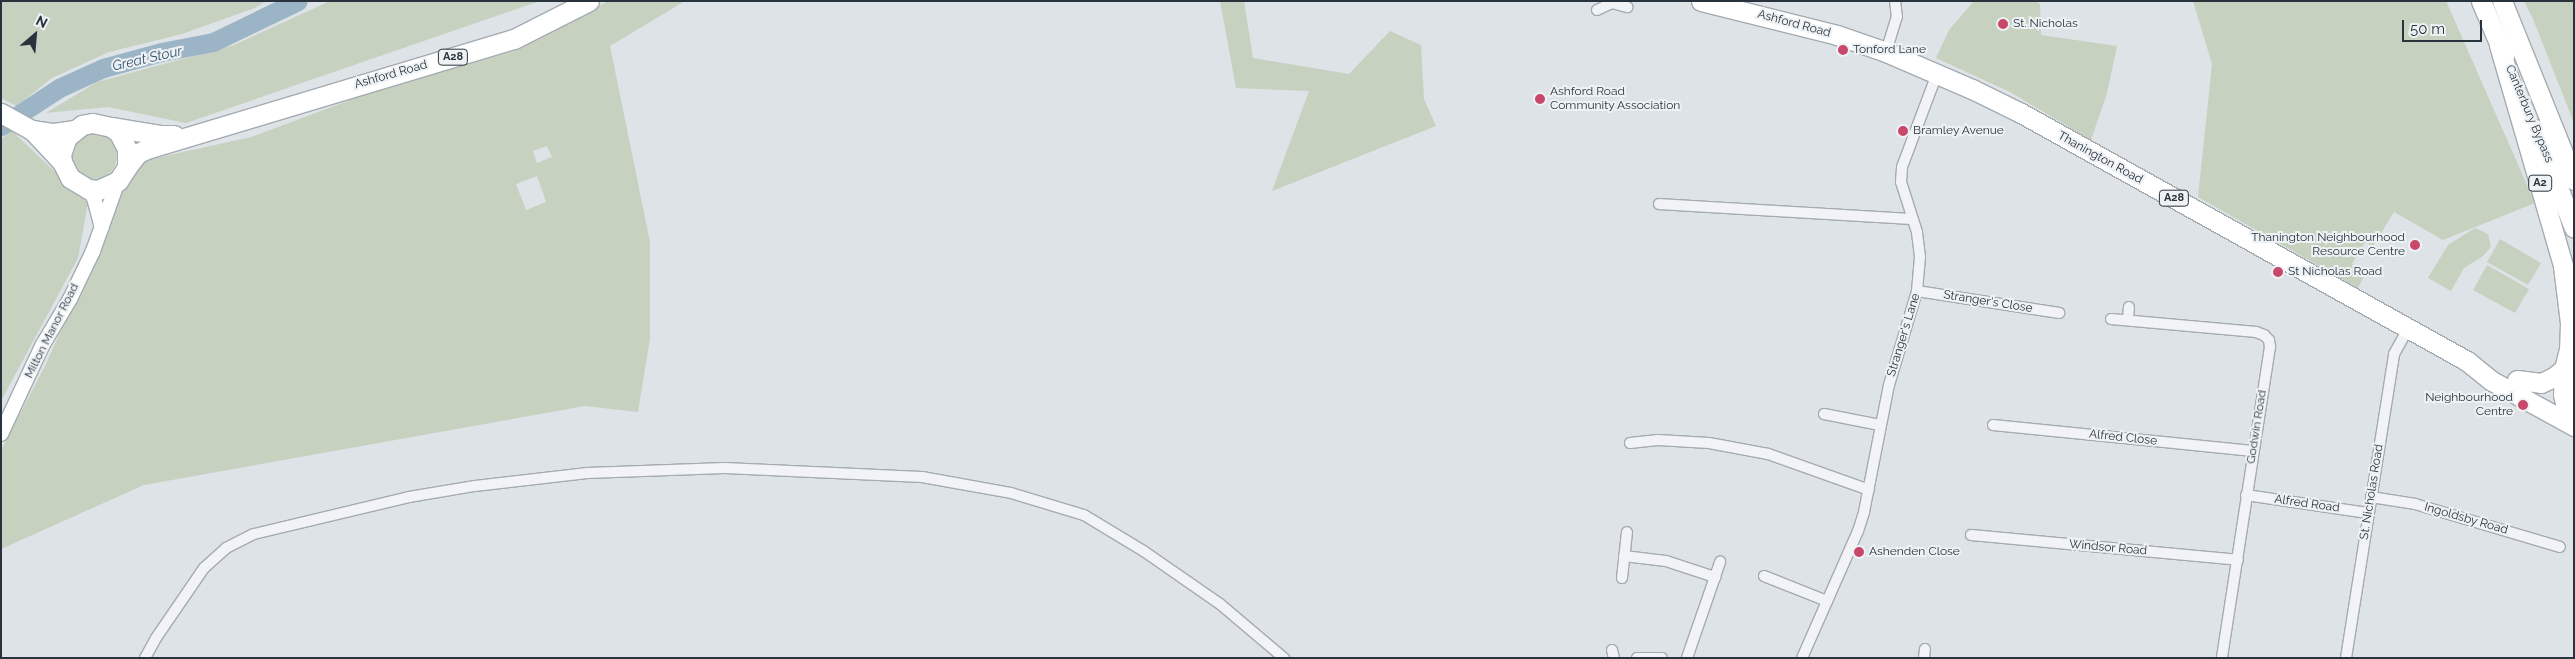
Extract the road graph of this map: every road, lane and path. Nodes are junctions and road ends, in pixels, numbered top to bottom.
1 (589, 1) edge
2 (1701, 1) edge
3 (1895, 1) edge
4 (2481, 1) edge
5 (2502, 1) edge
6 (1747, 6) edge
7 (1627, 7) dead end
8 (1597, 10) dead end
9 (2499, 45) junction
10 (1886, 52) junction
11 (1937, 74) junction
12 (1, 113) edge
13 (111, 127) junction
14 (28, 128) junction
15 (74, 130) junction
16 (188, 135) junction
17 (62, 162) junction
18 (122, 174) junction
19 (2574, 180) edge
20 (88, 189) junction
21 (1659, 204) dead end
22 (1911, 219) junction
23 (102, 227) junction
24 (2574, 228) edge
25 (1918, 291) junction
26 (2129, 307) dead end
27 (2059, 313) dead end
28 (2111, 319) dead end
29 (2128, 320) junction
30 (2408, 329) junction
31 (2467, 361) junction
32 (2564, 369) junction
33 (2517, 380) junction
34 (2571, 413) edge
35 (1824, 414) dead end
36 (1880, 425) junction
37 (1993, 425) dead end
38 (2574, 426) edge
39 (1, 434) edge
40 (1630, 443) dead end
41 (2253, 451) junction
42 (1869, 490) junction
43 (2246, 495) junction
44 (2371, 497) junction
45 (2368, 513) junction
46 (1627, 532) dead end
47 (1977, 536) dead end
48 (2560, 547) dead end
49 (1624, 556) junction
50 (2238, 560) junction
51 (1720, 562) dead end
52 (1764, 576) dead end
53 (1715, 577) junction
54 (1622, 578) dead end
55 (1827, 601) junction
56 (145, 658) edge
57 (1284, 658) edge
58 (1637, 658) edge
59 (1662, 658) edge
60 (1687, 658) edge
61 (1802, 658) edge
62 (2222, 658) edge
63 (2346, 658) edge

1 - 16 highway, Ashford Road / A28
2 - 6 highway, Ashford Road / A28
3 - 10 street
4 - 9 highway, Canterbury Bypass / A2
5 - 19 highway, Canterbury Bypass / A2
6 - 10 highway, Ashford Road / A28
7 - 8 street
9 - 24 highway, Canterbury Bypass / A2
9 - 32 highway, A2
10 - 11 highway, Thanington Road / A28
11 - 22 street, Stranger's Lane
11 - 30 highway, Thanington Road / A28
12 - 14 highway
13 - 15 highway
13 - 16 highway, Ashford Road / A28
13 - 18 highway
14 - 15 highway
14 - 17 highway
15 - 17 highway
16 - 18 highway, Ashford Road / A28
17 - 20 highway
18 - 20 highway
18 - 23 street, Milton Manor Road
20 - 23 street
21 - 22 street
22 - 25 street, Stranger's Lane
23 - 39 street, Milton Manor Road
25 - 27 street, Stranger's Close
25 - 36 street, Stranger's Lane
26 - 29 street
28 - 29 street, Godwin Road
29 - 41 street, Godwin Road
30 - 31 highway, Thanington Road / A28
30 - 44 street, St. Nicholas Road
31 - 33 highway, Thanington Road / A28
31 - 38 highway, Thanington Road / A28
32 - 33 highway
32 - 34 highway, A2
33 - 34 highway, Thanington Road / A28
35 - 36 street
36 - 42 street, Stranger's Lane
37 - 41 street, Alfred Close
40 - 42 street
41 - 43 street, Godwin Road
42 - 55 street, Stranger's Lane
43 - 45 street, Alfred Road
43 - 50 street, Godwin Road
44 - 45 street, St. Nicholas Road
44 - 48 street, Ingoldsby Road
45 - 63 street, St. Nicholas Road
46 - 49 street
47 - 50 street, Windsor Road
49 - 53 street
49 - 54 street
50 - 62 street, Godwin Road
51 - 53 street
52 - 55 street
53 - 60 street
55 - 61 street, Stranger's Lane
56 - 57 street
58 - 59 street

